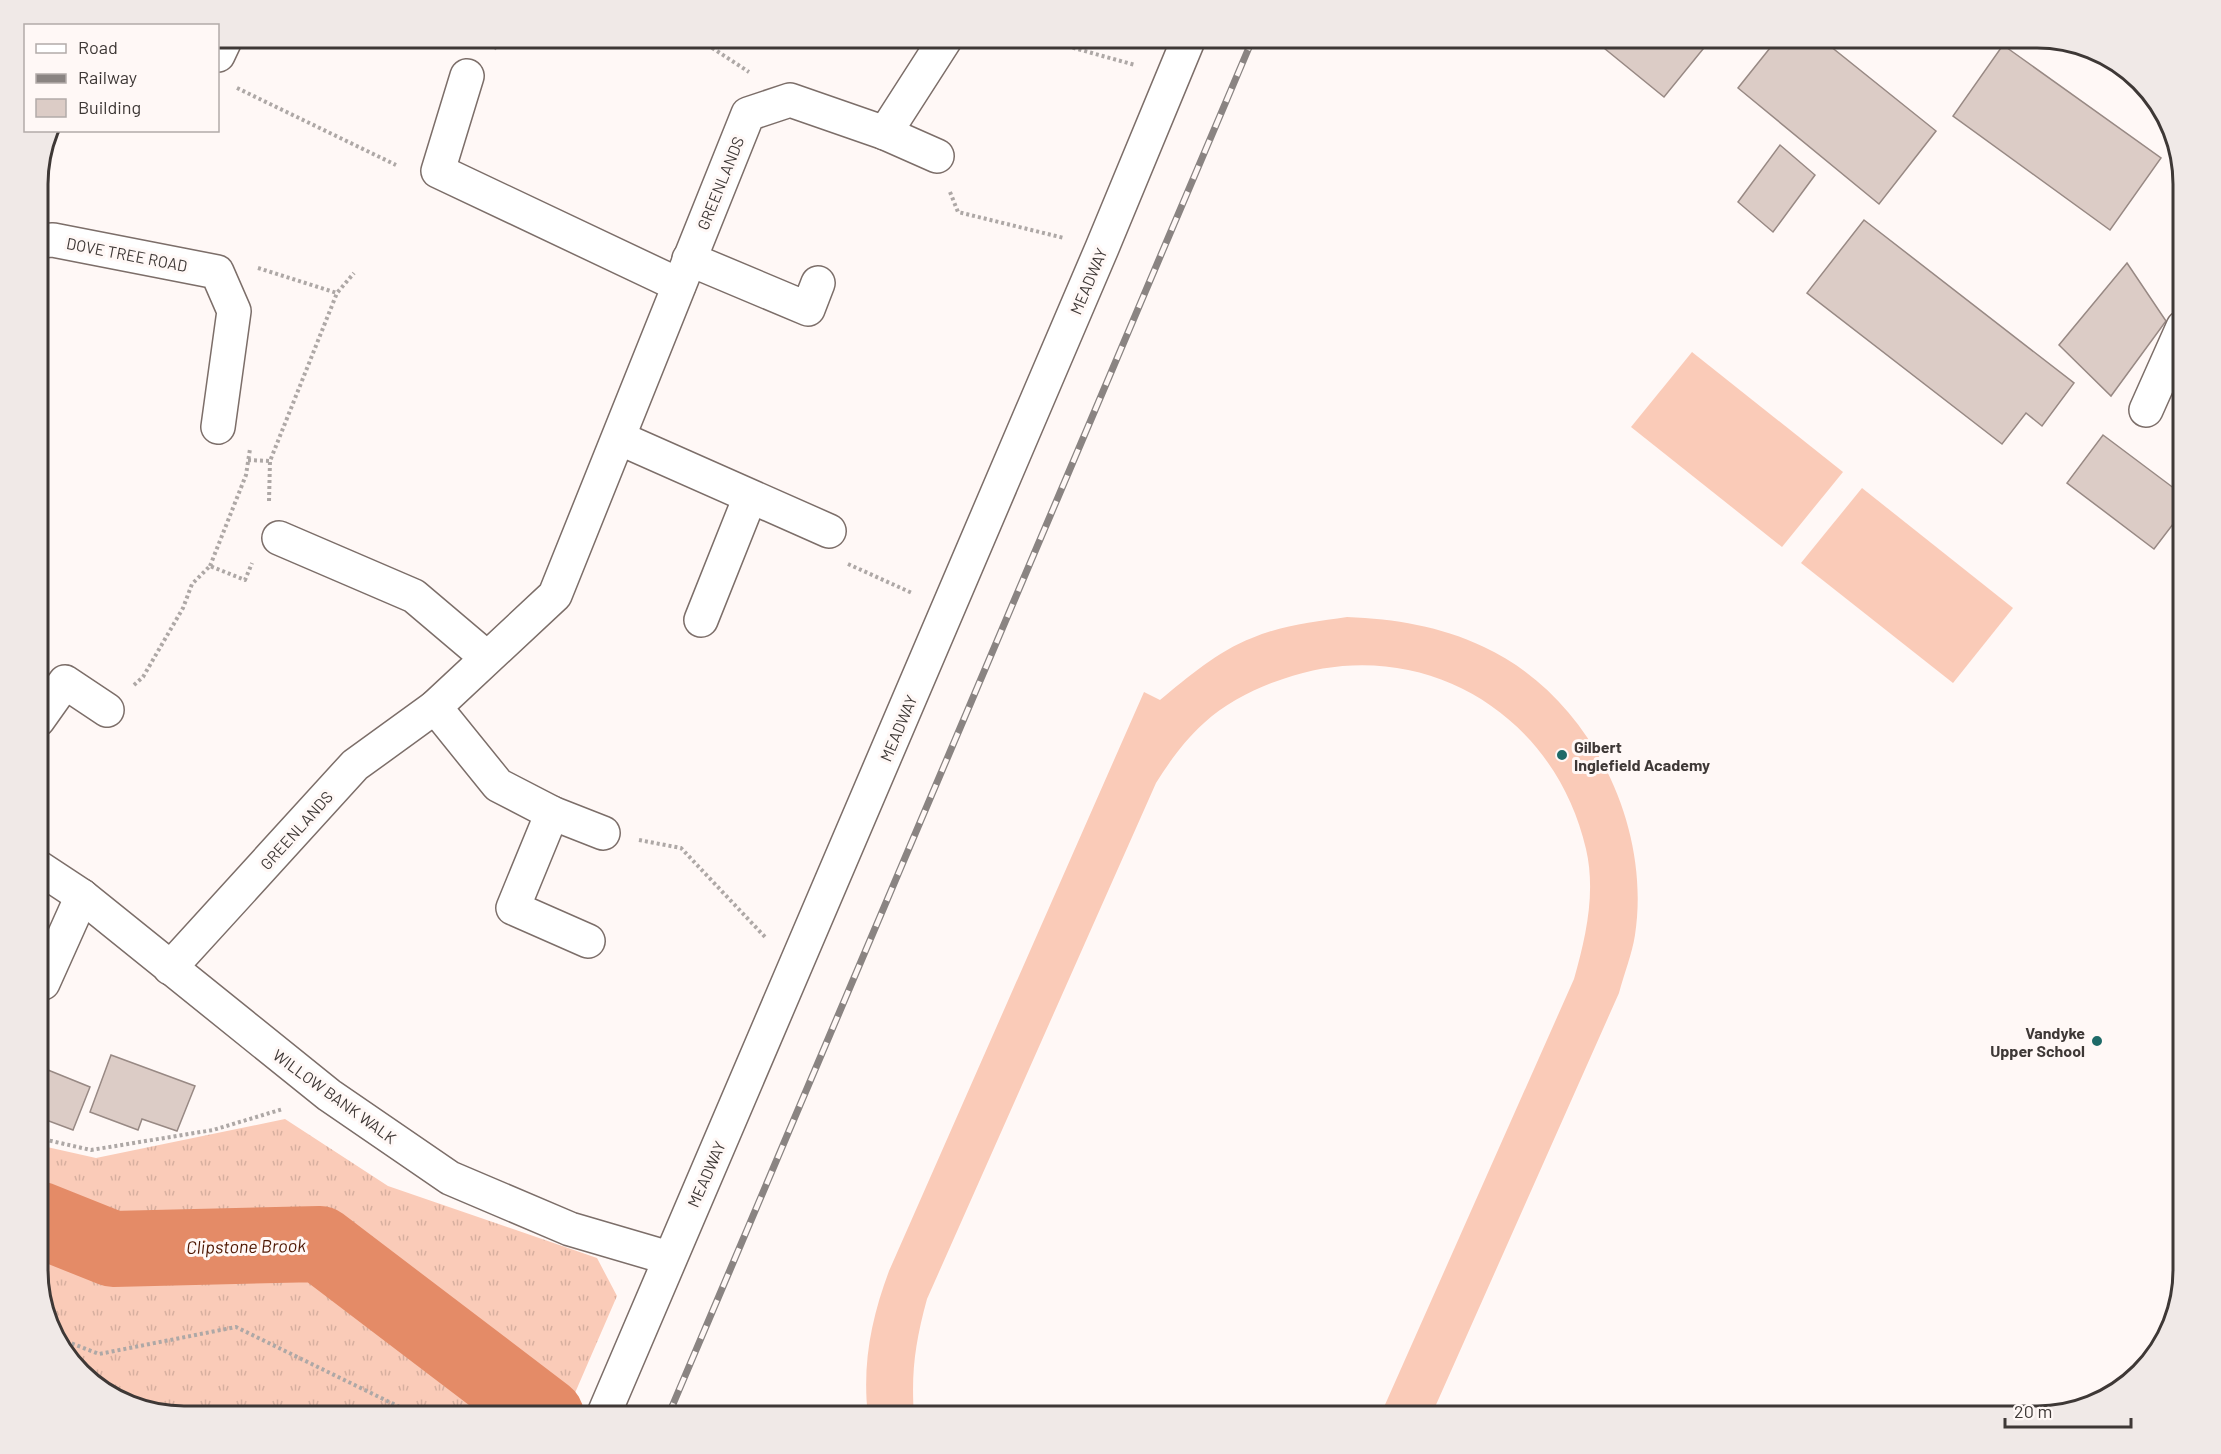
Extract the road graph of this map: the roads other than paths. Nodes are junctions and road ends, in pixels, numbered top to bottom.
1 (940, 48) edge
2 (1185, 48) edge
3 (467, 76) dead end
4 (885, 132) junction
5 (937, 156) road end
6 (48, 240) edge
7 (684, 272) junction
8 (818, 283) dead end
9 (2173, 351) edge
10 (2146, 410) dead end
11 (218, 427) road end
12 (619, 438) junction
13 (750, 497) junction
14 (828, 531) road end
15 (279, 538) road end
16 (701, 620) dead end
17 (486, 657) junction
18 (48, 706) edge
19 (435, 707) junction
20 (107, 710) road end
21 (552, 813) junction
22 (603, 833) road end
23 (48, 874) edge
24 (82, 896) junction
25 (588, 941) dead end
26 (170, 968) junction
27 (48, 974) edge
28 (669, 1258) junction
29 (607, 1406) edge

1 - 4 street
2 - 28 street, MEADWAY
3 - 7 street
4 - 5 street
4 - 7 street, GREENLANDS
6 - 11 street, DOVE TREE ROAD
7 - 8 street
7 - 12 street, GREENLANDS
9 - 10 street
12 - 13 street
12 - 17 street, GREENLANDS
13 - 14 street
13 - 16 street
15 - 17 street
17 - 19 street, GREENLANDS
18 - 20 street
19 - 21 street
19 - 26 street, GREENLANDS
21 - 22 street
21 - 25 street
23 - 24 street, WILLOW BANK WALK
24 - 26 street, WILLOW BANK WALK
24 - 27 street
26 - 28 street, WILLOW BANK WALK
28 - 29 street, MEADWAY

